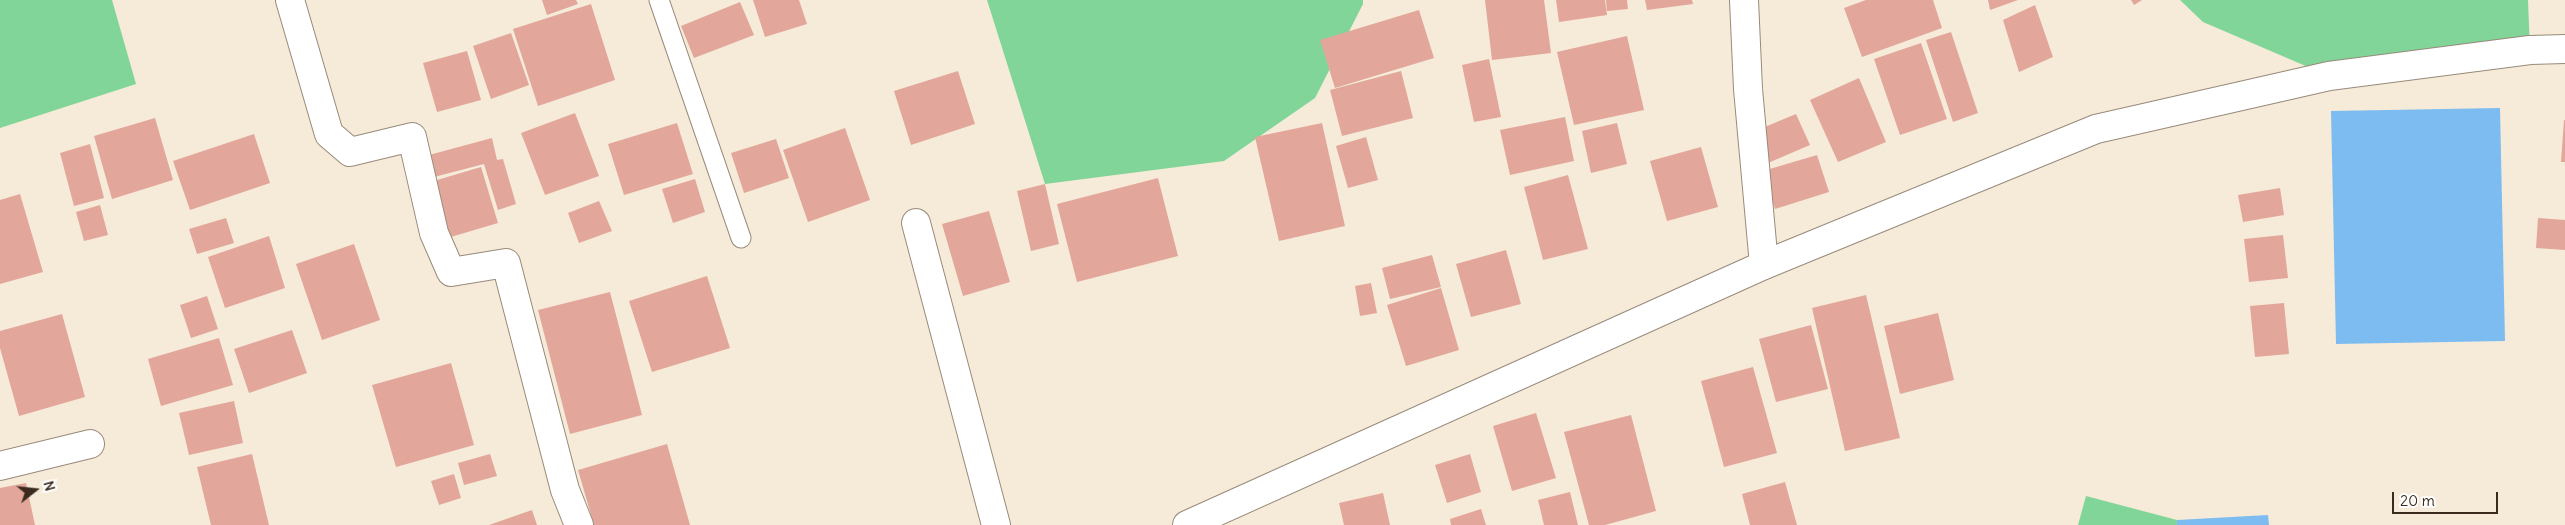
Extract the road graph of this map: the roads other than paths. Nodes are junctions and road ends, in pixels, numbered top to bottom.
1 (290, 0) edge
2 (659, 0) edge
3 (1744, 0) edge
4 (2565, 49) edge
5 (916, 223) dead end
6 (741, 238) dead end
7 (1764, 265) junction
8 (90, 444) dead end
9 (0, 466) edge
10 (579, 525) edge
11 (996, 525) edge
12 (1186, 525) edge

1 - 10 street
2 - 6 lane
3 - 7 street
4 - 7 street
5 - 11 street
7 - 12 street
8 - 9 street

